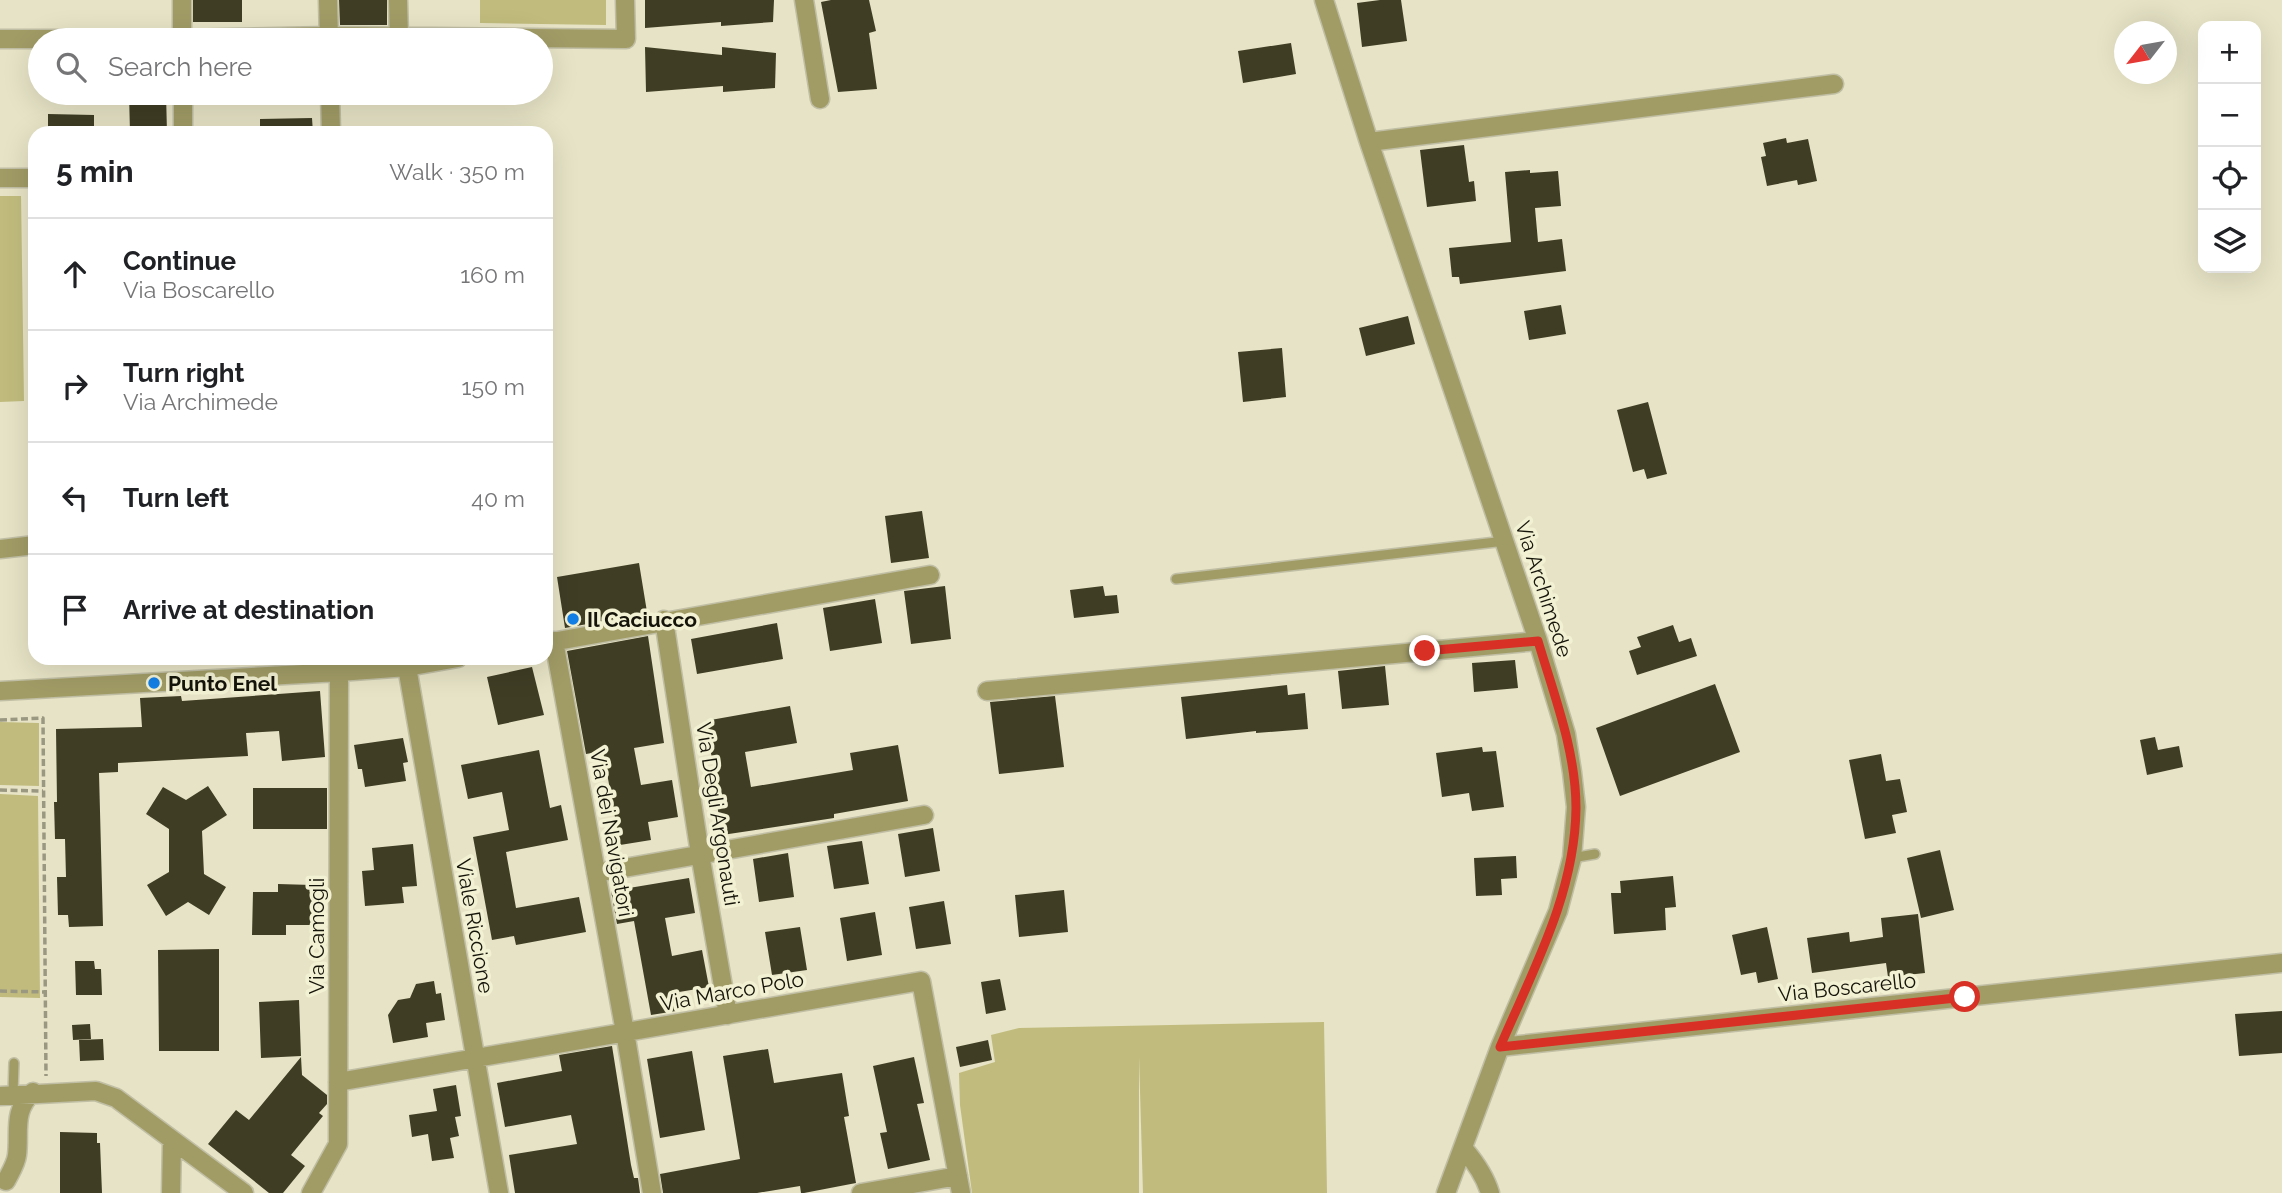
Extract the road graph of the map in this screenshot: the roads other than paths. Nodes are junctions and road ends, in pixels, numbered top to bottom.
1 (182, 0) edge
2 (328, 0) edge
3 (398, 0) edge
4 (625, 0) edge
5 (804, 0) edge
6 (1324, 0) edge
7 (182, 28) edge
8 (329, 28) edge
9 (399, 28) edge
10 (0, 39) edge
11 (28, 39) edge
12 (553, 39) edge
13 (1834, 84) dead end
14 (820, 99) dead end
15 (183, 105) edge
16 (330, 105) edge
17 (183, 126) edge
18 (331, 126) edge
19 (1369, 142) junction
20 (0, 178) edge
21 (28, 178) edge
22 (1505, 541) junction
23 (28, 546) edge
24 (0, 550) edge
25 (930, 575) dead end
26 (1176, 579) dead end
27 (664, 620) junction
28 (553, 641) edge
29 (1538, 641) junction
30 (553, 657) edge
31 (387, 665) edge
32 (408, 665) edge
33 (339, 672) junction
34 (0, 691) edge
35 (988, 691) dead end
36 (924, 815) dead end
37 (700, 854) junction
38 (1595, 854) dead end
39 (1572, 858) junction
40 (596, 873) junction
41 (2282, 963) edge
42 (729, 1014) junction
43 (625, 1032) junction
44 (1500, 1047) junction
45 (475, 1060) junction
46 (13, 1063) dead end
47 (338, 1082) junction
48 (40, 1092) junction
49 (6, 1095) edge
50 (172, 1141) junction
51 (1464, 1149) junction
52 (0, 1163) edge
53 (959, 1185) edge
54 (6, 1187) edge
55 (870, 1192) edge
56 (172, 1193) edge
57 (243, 1193) edge
58 (311, 1193) edge
59 (499, 1193) edge
60 (652, 1193) edge
61 (1446, 1193) edge
62 (1490, 1193) edge

1 - 7 street
2 - 8 street
3 - 9 street
4 - 12 street
5 - 14 street
6 - 19 street, Via Archimede
10 - 11 street
13 - 19 street
15 - 17 street
16 - 18 street
19 - 22 street, Via Archimede
20 - 21 street
22 - 26 lane
22 - 29 street, Via Archimede
23 - 24 street
25 - 27 street
27 - 28 street
27 - 37 street, Via Degli Argonauti
29 - 35 street
29 - 39 street, Via Archimede
30 - 40 street, Via dei Navigatori
31 - 33 street
32 - 45 street, Viale Riccione
33 - 34 street
33 - 47 street, Via Camogli
36 - 37 street
37 - 40 street
37 - 42 street, Via Degli Argonauti
38 - 39 lane
39 - 44 street, Via Archimede
40 - 43 street, Via dei Navigatori
41 - 44 street, Via Boscarello
42 - 43 street, Via Marco Polo
42 - 53 street, Via Marco Polo
43 - 45 street, Via Marco Polo
43 - 60 street, Via dei Navigatori
44 - 51 street, Via Archimede
45 - 47 street, Via Marco Polo
45 - 59 street, Viale Riccione
46 - 49 lane
47 - 58 street, Via Camogli
48 - 49 street
48 - 50 street
48 - 54 street
50 - 56 street
50 - 57 street
51 - 61 street, Via Archimede
51 - 62 street
52 - 54 street
53 - 55 street

